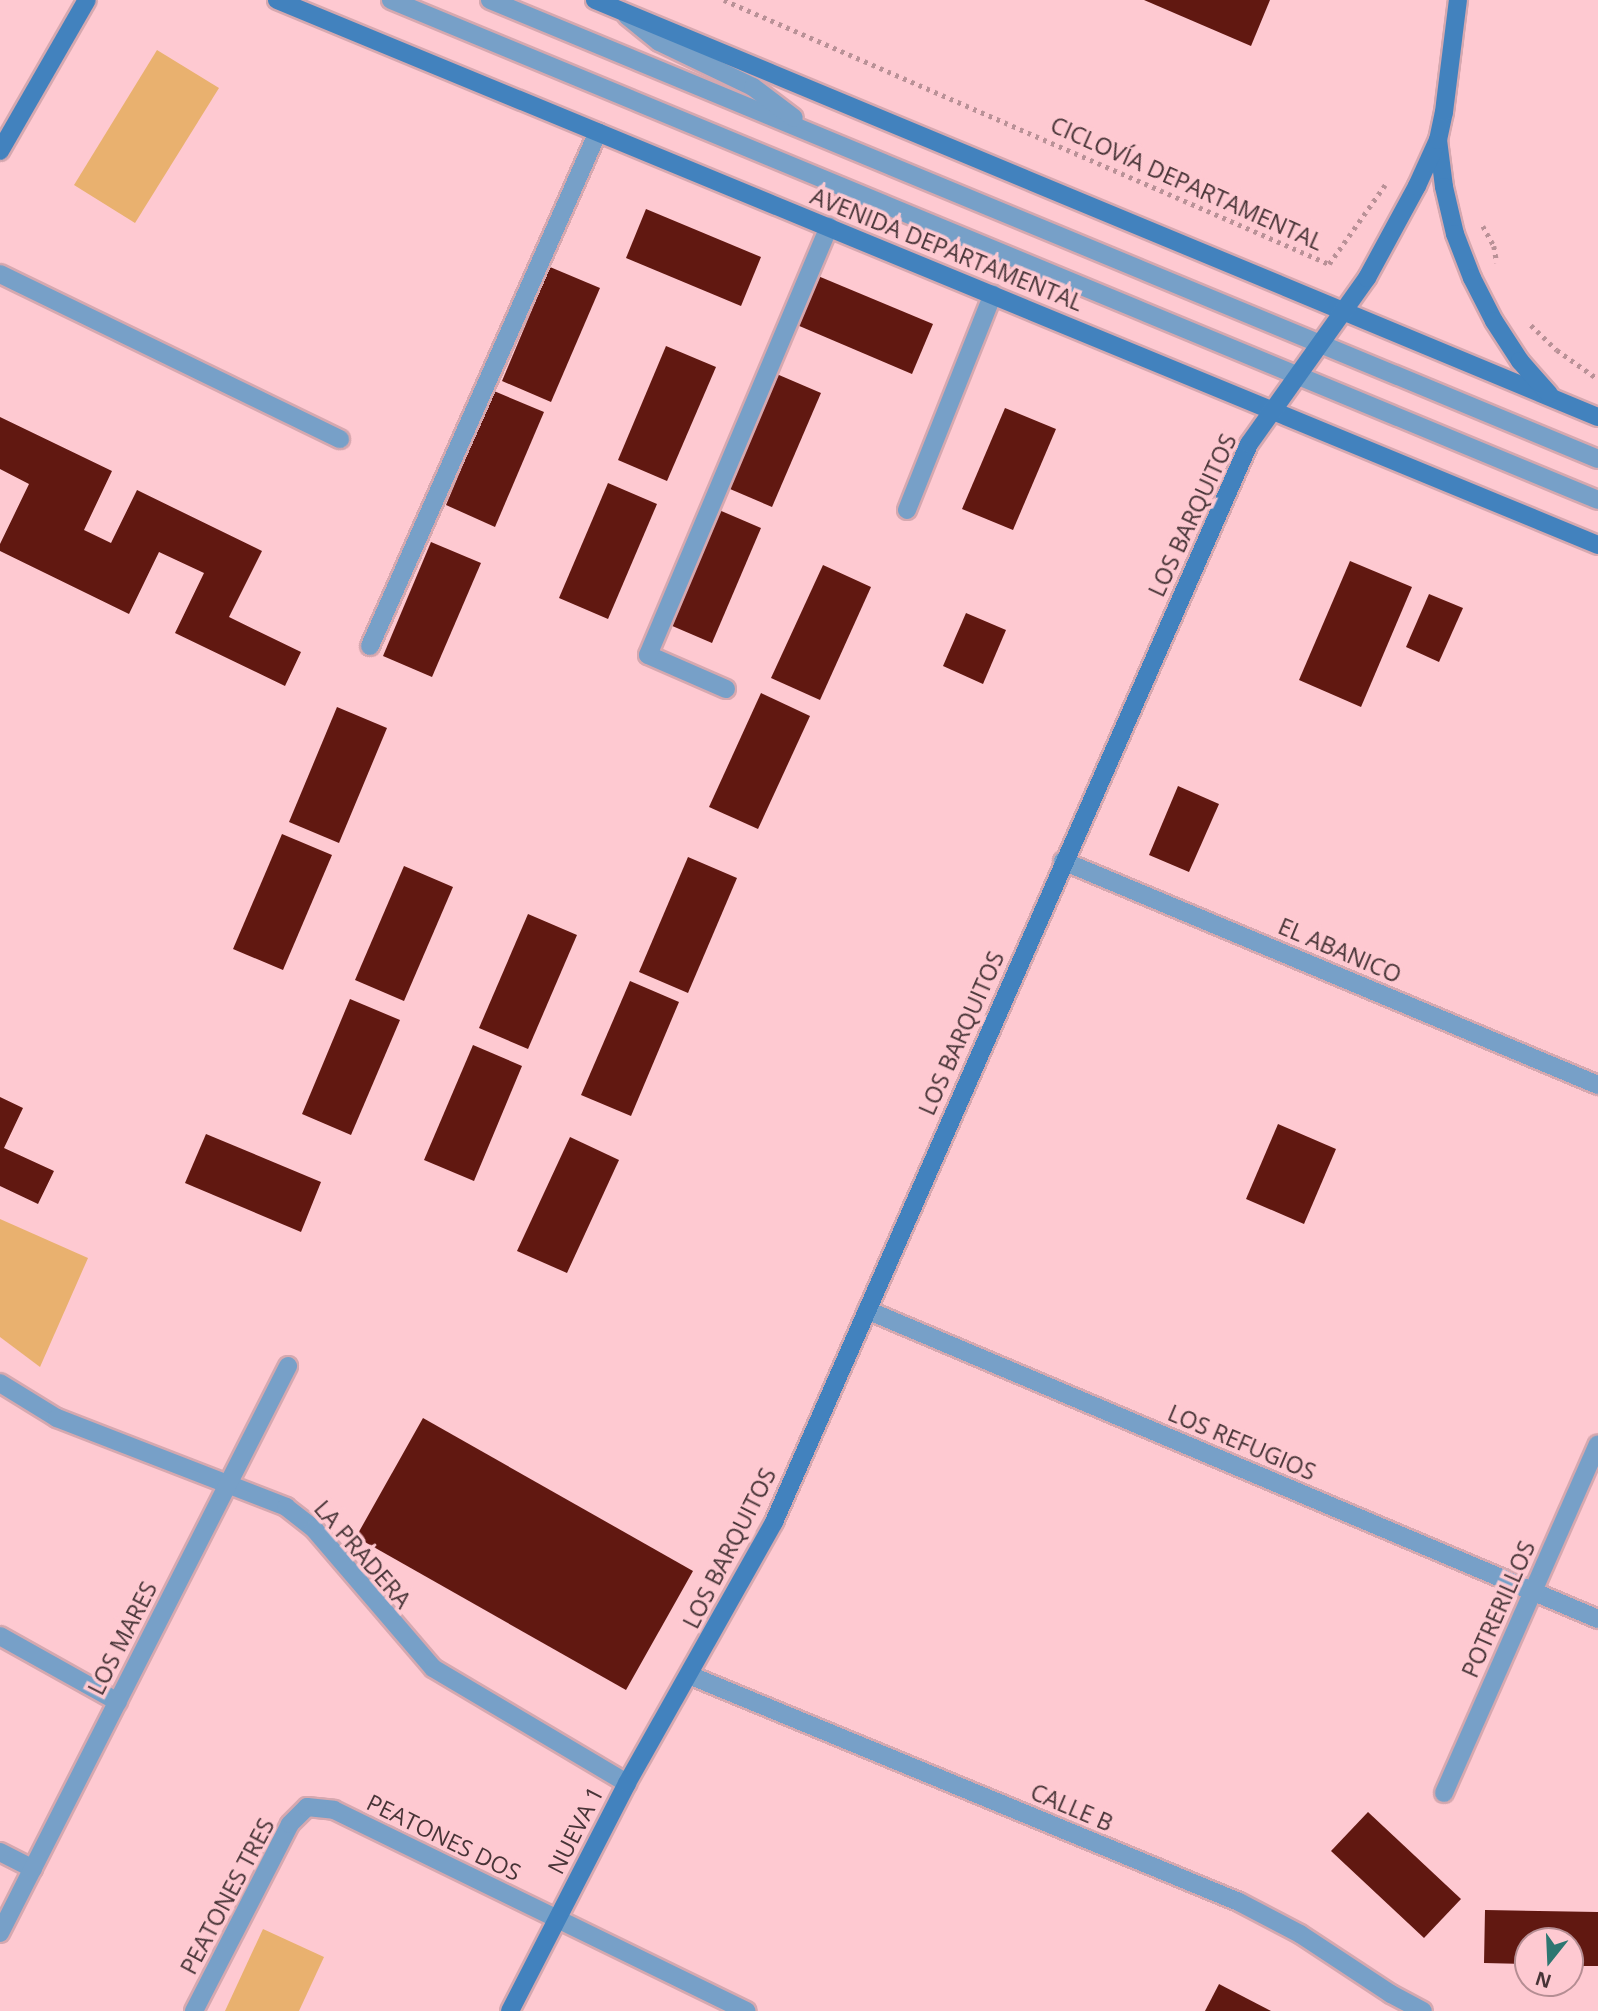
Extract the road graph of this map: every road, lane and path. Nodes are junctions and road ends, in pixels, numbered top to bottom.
1 (87, 0) edge
2 (277, 0) edge
3 (391, 0) edge
4 (490, 0) edge
5 (595, 0) edge
6 (724, 0) edge
7 (1458, 0) edge
8 (621, 11) junction
9 (598, 132) junction
10 (813, 132) junction
11 (1438, 140) junction
12 (0, 151) edge
13 (1390, 181) dead end
14 (1482, 223) dead end
15 (828, 227) junction
16 (1498, 268) dead end
17 (0, 274) edge
18 (993, 295) junction
19 (1345, 310) junction
20 (1530, 323) dead end
21 (1320, 341) junction
22 (1296, 376) junction
23 (1598, 379) edge
24 (1551, 397) junction
25 (1274, 410) junction
26 (1598, 417) edge
27 (340, 439) dead end
28 (1598, 459) edge
29 (1598, 500) edge
30 (907, 510) dead end
31 (1598, 545) edge
32 (370, 646) dead end
33 (726, 689) dead end
34 (1063, 861) junction
35 (1598, 1085) edge
36 (867, 1310) junction
37 (288, 1366) dead end
38 (0, 1383) edge
39 (1598, 1444) edge
40 (229, 1484) junction
41 (1533, 1591) junction
42 (1598, 1619) edge
43 (0, 1636) edge
44 (690, 1675) junction
45 (118, 1702) junction
46 (627, 1783) junction
47 (1444, 1793) dead end
48 (307, 1807) joint
49 (0, 1852) edge
50 (33, 1870) junction
51 (556, 1918) junction
52 (0, 1933) edge
53 (738, 2009) edge
54 (194, 2011) edge
55 (510, 2011) edge
56 (1423, 2011) edge

1 - 12 main road
2 - 9 main road, AVENIDA DEPARTAMENTAL
3 - 22 street
4 - 10 street
5 - 8 main road
6 - 13 path, CICLOVÍA DEPARTAMENTAL
7 - 11 main road
8 - 10 street
8 - 19 main road
9 - 15 main road, AVENIDA DEPARTAMENTAL
9 - 32 street
10 - 21 street
11 - 19 main road, LOS BARQUITOS
11 - 24 main road
14 - 16 path
15 - 18 main road, AVENIDA DEPARTAMENTAL
15 - 33 street
17 - 27 street
18 - 25 main road, AVENIDA DEPARTAMENTAL
18 - 30 street
19 - 21 main road, LOS BARQUITOS
19 - 24 main road
20 - 23 path
21 - 22 main road, LOS BARQUITOS
21 - 28 street
22 - 25 main road, LOS BARQUITOS
22 - 29 street
24 - 26 main road
25 - 31 main road, AVENIDA DEPARTAMENTAL
25 - 34 main road, LOS BARQUITOS
34 - 35 street, EL ABANICO
34 - 36 main road, LOS BARQUITOS
36 - 41 street, LOS REFUGIOS
36 - 44 main road, LOS BARQUITOS
37 - 40 street, LOS MARES
38 - 40 street, LA PRADERA
39 - 41 street, POTRERILLOS
40 - 45 street, LOS MARES
40 - 46 street, LA PRADERA
41 - 42 street, LOS REFUGIOS
41 - 47 street, POTRERILLOS
43 - 45 street
44 - 46 main road, NUEVA 1
44 - 56 street, CALLE B
45 - 50 street, LOS MARES
46 - 51 main road, NUEVA 1
48 - 51 street, PEATONES DOS
48 - 54 street, PEATONES TRES
49 - 50 street
50 - 52 street, LOS MARES
51 - 53 street, PEATONES DOS
51 - 55 main road, NUEVA 1

